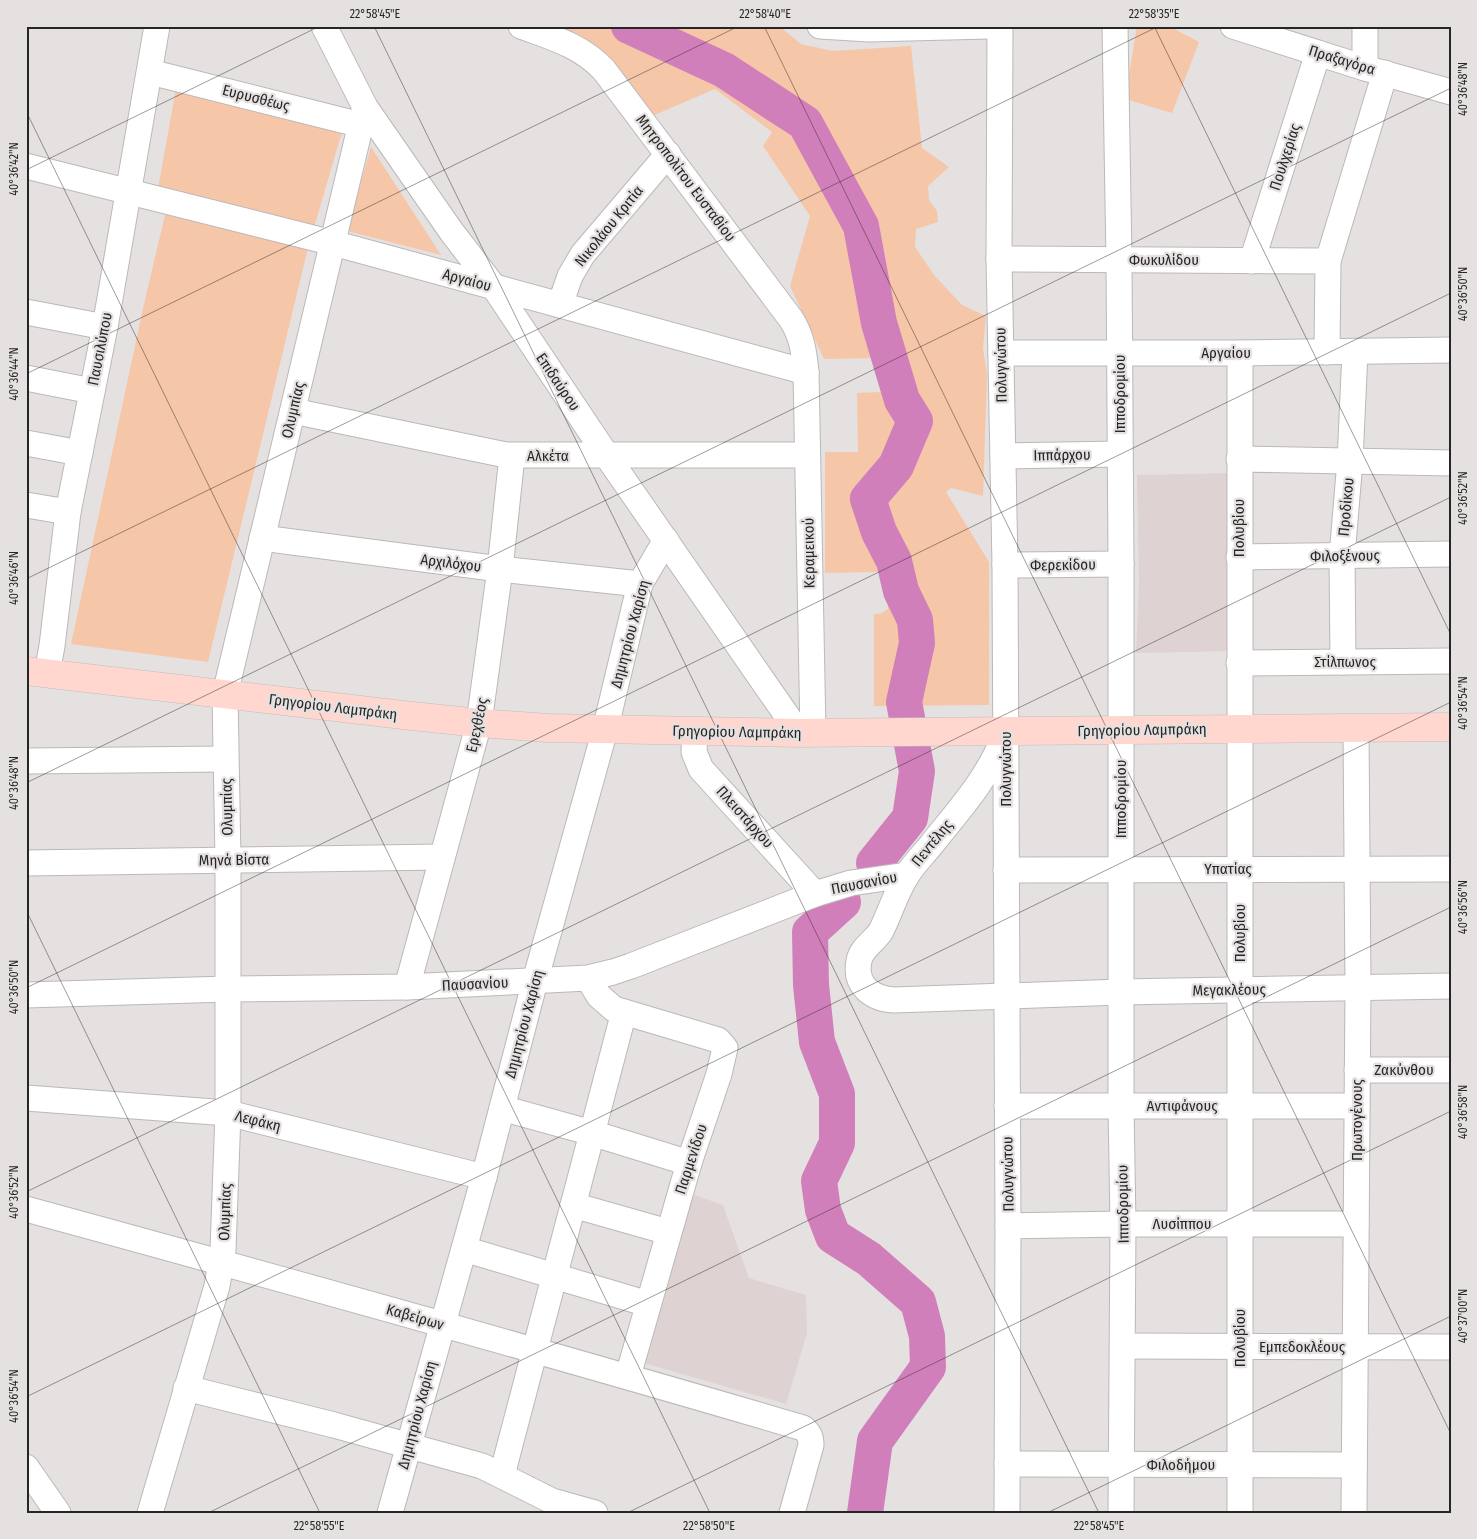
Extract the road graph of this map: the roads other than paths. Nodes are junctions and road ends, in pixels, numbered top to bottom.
1 (158, 26) edge
2 (324, 26) edge
3 (521, 26) edge
4 (820, 26) edge
5 (990, 26) edge
6 (1000, 26) edge
7 (1114, 26) edge
8 (1233, 26) edge
9 (1365, 26) edge
10 (1318, 52) junction
11 (1375, 70) junction
12 (150, 72) junction
13 (1451, 92) edge
14 (363, 116) junction
15 (668, 154) junction
16 (26, 166) edge
17 (128, 191) junction
18 (333, 243) junction
19 (999, 259) junction
20 (1119, 260) junction
21 (1252, 261) junction
22 (1328, 261) junction
23 (494, 287) junction
24 (560, 305) junction
25 (26, 312) edge
26 (104, 327) junction
27 (1451, 350) edge
28 (1001, 352) junction
29 (1327, 352) junction
30 (1355, 352) junction
31 (1120, 353) junction
32 (1240, 353) junction
33 (806, 372) junction
34 (26, 378) edge
35 (92, 391) junction
36 (293, 410) junction
37 (26, 443) edge
38 (80, 453) junction
39 (1120, 454) junction
40 (807, 455) junction
41 (512, 456) junction
42 (607, 456) junction
43 (1003, 456) junction
44 (1239, 459) junction
45 (1350, 461) junction
46 (1451, 463) edge
47 (26, 505) edge
48 (68, 512) junction
49 (262, 538) junction
50 (666, 540) junction
51 (1451, 554) edge
52 (1342, 556) junction
53 (1239, 557) junction
54 (1121, 564) junction
55 (1005, 565) junction
56 (500, 569) junction
57 (640, 584) junction
58 (1451, 661) edge
59 (1343, 662) junction
60 (1239, 663) junction
61 (37, 672) edge
62 (225, 694) junction
63 (479, 723) junction
64 (1451, 727) edge
65 (1356, 728) junction
66 (1239, 729) junction
67 (604, 730) junction
68 (1121, 730) junction
69 (695, 732) junction
70 (1006, 732) junction
71 (806, 733) junction
72 (225, 759) junction
73 (26, 761) edge
74 (442, 857) junction
75 (228, 860) junction
76 (26, 863) edge
77 (1121, 869) junction
78 (1239, 869) junction
79 (1357, 869) junction
80 (1451, 869) edge
81 (1006, 870) junction
82 (907, 875) junction
83 (815, 894) junction
84 (588, 978) junction
85 (535, 981) junction
86 (1451, 986) edge
87 (407, 987) junction
88 (1358, 987) junction
89 (228, 989) junction
90 (1240, 990) junction
91 (1121, 992) junction
92 (26, 995) edge
93 (1006, 996) junction
94 (624, 1012) junction
95 (1357, 1070) junction
96 (1451, 1070) edge
97 (26, 1098) edge
98 (1007, 1106) junction
99 (1121, 1106) junction
100 (1240, 1106) junction
101 (1357, 1106) junction
102 (502, 1108) junction
103 (228, 1113) junction
104 (592, 1133) junction
105 (689, 1163) junction
106 (484, 1177) junction
107 (573, 1205) junction
108 (26, 1209) edge
109 (1124, 1224) junction
110 (1240, 1224) junction
111 (1356, 1224) junction
112 (1008, 1226) junction
113 (668, 1232) junction
114 (464, 1250) junction
115 (222, 1262) junction
116 (554, 1274) junction
117 (648, 1304) junction
118 (442, 1324) junction
119 (1123, 1346) junction
120 (1240, 1346) junction
121 (1355, 1347) junction
122 (1451, 1347) edge
123 (535, 1350) junction
124 (628, 1376) junction
125 (186, 1388) junction
126 (408, 1446) junction
127 (1007, 1464) junction
128 (1121, 1464) junction
129 (1240, 1465) junction
130 (1354, 1465) junction
131 (26, 1467) edge
132 (502, 1475) junction
133 (58, 1513) edge
134 (150, 1513) edge
135 (390, 1513) edge
136 (595, 1513) edge
137 (792, 1513) edge
138 (1007, 1513) edge
139 (1121, 1513) edge
140 (1240, 1513) edge
141 (1354, 1513) edge

1 - 12 street, Παυσιλύπου
2 - 14 street, Επιδαύρου
3 - 15 street, Μητροπολίτου Ευσταθίου
4 - 5 street
6 - 19 street, Πολυγνώτου
7 - 20 street, Ιπποδρομίου
8 - 10 street, Πραξαγόρα
9 - 11 street
10 - 11 street, Πραξαγόρα
10 - 21 street, Πουλχερίας
11 - 13 street, Πραξαγόρα
11 - 22 street
12 - 14 street, Ευρυσθέως
12 - 17 street, Παυσιλύπου
14 - 18 street, Ολυμπίας
14 - 23 street, Επιδαύρου
15 - 24 street, Νικολάου Κριτία
15 - 33 street, Μητροπολίτου Ευσταθίου
16 - 17 street, Αργαίου
17 - 18 street, Αργαίου
17 - 26 street, Παυσιλύπου
18 - 23 street, Αργαίου
18 - 36 street, Ολυμπίας
19 - 20 street, Φωκυλίδου
19 - 28 street, Πολυγνώτου
20 - 21 street, Φωκυλίδου
20 - 31 street, Ιπποδρομίου
21 - 22 street, Φωκυλίδου
22 - 29 street
23 - 24 street, Αργαίου
23 - 42 street, Επιδαύρου
24 - 33 street, Αργαίου
25 - 26 street
26 - 35 street, Παυσιλύπου
27 - 30 street, Αργαίου
28 - 31 street, Αργαίου
28 - 43 street, Πολυγνώτου
29 - 30 street, Αργαίου
29 - 32 street, Αργαίου
30 - 45 street, Προδίκου
31 - 32 street, Αργαίου
31 - 39 street, Ιπποδρομίου
32 - 44 street, Πολυβίου
33 - 40 street, Κεραμεικού
34 - 35 street
35 - 38 street, Παυσιλύπου
36 - 41 street, Αλκέτα
36 - 49 street, Ολυμπίας
37 - 38 street
38 - 48 street, Παυσιλύπου
39 - 43 street, Ιππάρχου
39 - 54 street, Ιπποδρομίου
40 - 42 street, Αλκέτα
40 - 71 street, Κεραμεικού
41 - 42 street, Αλκέτα
41 - 56 street, Ερεχθέος
42 - 50 street, Επιδαύρου
43 - 55 street, Πολυγνώτου
44 - 45 street
44 - 53 street, Πολυβίου
45 - 46 street
45 - 52 street, Προδίκου
47 - 48 street
48 - 61 street, Παυσιλύπου
49 - 56 street, Αρχιλόχου
49 - 62 street, Ολυμπίας
50 - 57 street, Δημητρίου Χαρίση
50 - 71 street, Επιδαύρου
51 - 52 street, Φιλοξένους
52 - 53 street, Φιλοξένους
52 - 59 street, Προδίκου
53 - 60 street, Πολυβίου
54 - 55 street, Φερεκίδου
54 - 68 street, Ιπποδρομίου
55 - 70 street, Πολυγνώτου
56 - 57 street, Αρχιλόχου
56 - 63 street, Ερεχθέος
57 - 67 street, Δημητρίου Χαρίση
58 - 59 street, Στίλπωνος
59 - 60 street, Στίλπωνος
60 - 66 street, Πολυβίου
61 - 62 main road, Γρηγορίου Λαμπράκη
62 - 63 main road, Γρηγορίου Λαμπράκη
62 - 72 street, Ολυμπίας
63 - 67 main road, Γρηγορίου Λαμπράκη
63 - 74 street, Ερεχθέος
64 - 65 main road, Γρηγορίου Λαμπράκη
65 - 66 main road, Γρηγορίου Λαμπράκη
65 - 79 street, Πρωτογένους
66 - 68 main road, Γρηγορίου Λαμπράκη
66 - 78 street, Πολυβίου
67 - 69 main road, Γρηγορίου Λαμπράκη
67 - 85 street, Δημητρίου Χαρίση
68 - 70 main road, Γρηγορίου Λαμπράκη
68 - 77 street, Ιπποδρομίου
69 - 71 main road, Γρηγορίου Λαμπράκη
69 - 83 street, Πλειστάρχου
70 - 71 main road, Γρηγορίου Λαμπράκη
70 - 81 street, Πολυγνώτου
70 - 82 street, Πεντέλης
72 - 73 street
72 - 75 street, Ολυμπίας
74 - 75 street, Μηνά Βίστα
74 - 87 street, Ερεχθέος
75 - 76 street, Μηνά Βίστα
75 - 89 street, Ολυμπίας
77 - 78 street, Υπατίας
77 - 81 street, Υπατίας
77 - 91 street, Ιπποδρομίου
78 - 79 street, Υπατίας
78 - 90 street, Πολυβίου
79 - 80 street, Υπατίας
79 - 88 street, Πρωτογένους
81 - 93 street, Πολυγνώτου
82 - 83 street, Παυσανίου
82 - 93 street, Πεντέλης
83 - 84 street, Παυσανίου
84 - 85 street, Παυσανίου
84 - 94 street
85 - 87 street, Παυσανίου
85 - 102 street, Δημητρίου Χαρίση
86 - 88 street, Μεγακλέους
87 - 89 street, Παυσανίου
88 - 90 street, Μεγακλέους
88 - 95 street, Πρωτογένους
89 - 92 street, Παυσανίου
89 - 103 street, Ολυμπίας
90 - 91 street, Μεγακλέους
90 - 100 street, Πολυβίου
91 - 93 street, Μεγακλέους
91 - 99 street, Ιπποδρομίου
93 - 98 street, Πολυγνώτου
94 - 104 street
94 - 105 street, Παρμενίδου
95 - 96 street, Ζακύνθου
95 - 101 street, Πρωτογένους
97 - 103 street, Λεφάκη
98 - 99 street, Αντιφάνους
98 - 112 street, Πολυγνώτου
99 - 100 street, Αντιφάνους
99 - 109 street, Ιπποδρομίου
100 - 101 street, Αντιφάνους
100 - 110 street, Πολυβίου
101 - 111 street, Πρωτογένους
102 - 104 street
102 - 106 street, Δημητρίου Χαρίση
103 - 106 street, Λεφάκη
103 - 115 street, Ολυμπίας
104 - 105 street
104 - 107 street
105 - 113 street, Παρμενίδου
106 - 114 street, Δημητρίου Χαρίση
107 - 113 street
107 - 116 street
108 - 115 street, Καβείρων
109 - 110 street, Λυσίππου
109 - 112 street, Λυσίππου
109 - 119 street, Ιπποδρομίου
110 - 111 street, Λυσίππου
110 - 120 street, Πολυβίου
111 - 121 street, Πρωτογένους
112 - 127 street, Πολυγνώτου
113 - 117 street, Παρμενίδου
114 - 116 street
114 - 118 street, Δημητρίου Χαρίση
115 - 118 street, Καβείρων
115 - 125 street, Ολυμπίας
116 - 117 street
116 - 123 street
117 - 124 street, Παρμενίδου
118 - 123 street, Καβείρων
118 - 126 street, Δημητρίου Χαρίση
119 - 120 street, Εμπεδοκλέους
119 - 128 street, Ιπποδρομίου
120 - 121 street, Εμπεδοκλέους
120 - 129 street, Πολυβίου
121 - 122 street, Εμπεδοκλέους
121 - 130 street, Πρωτογένους
123 - 124 street, Καβείρων
123 - 132 street
124 - 137 street, Καβείρων
125 - 126 street
125 - 134 street, Ολυμπίας
126 - 132 street
126 - 135 street, Δημητρίου Χαρίση
127 - 128 street, Φιλοδήμου
127 - 138 street, Πολυγνώτου
128 - 129 street, Φιλοδήμου
128 - 139 street, Ιπποδρομίου
129 - 130 street, Φιλοδήμου
129 - 140 street, Πολυβίου
130 - 141 street, Πρωτογένους
131 - 133 street
132 - 136 street

